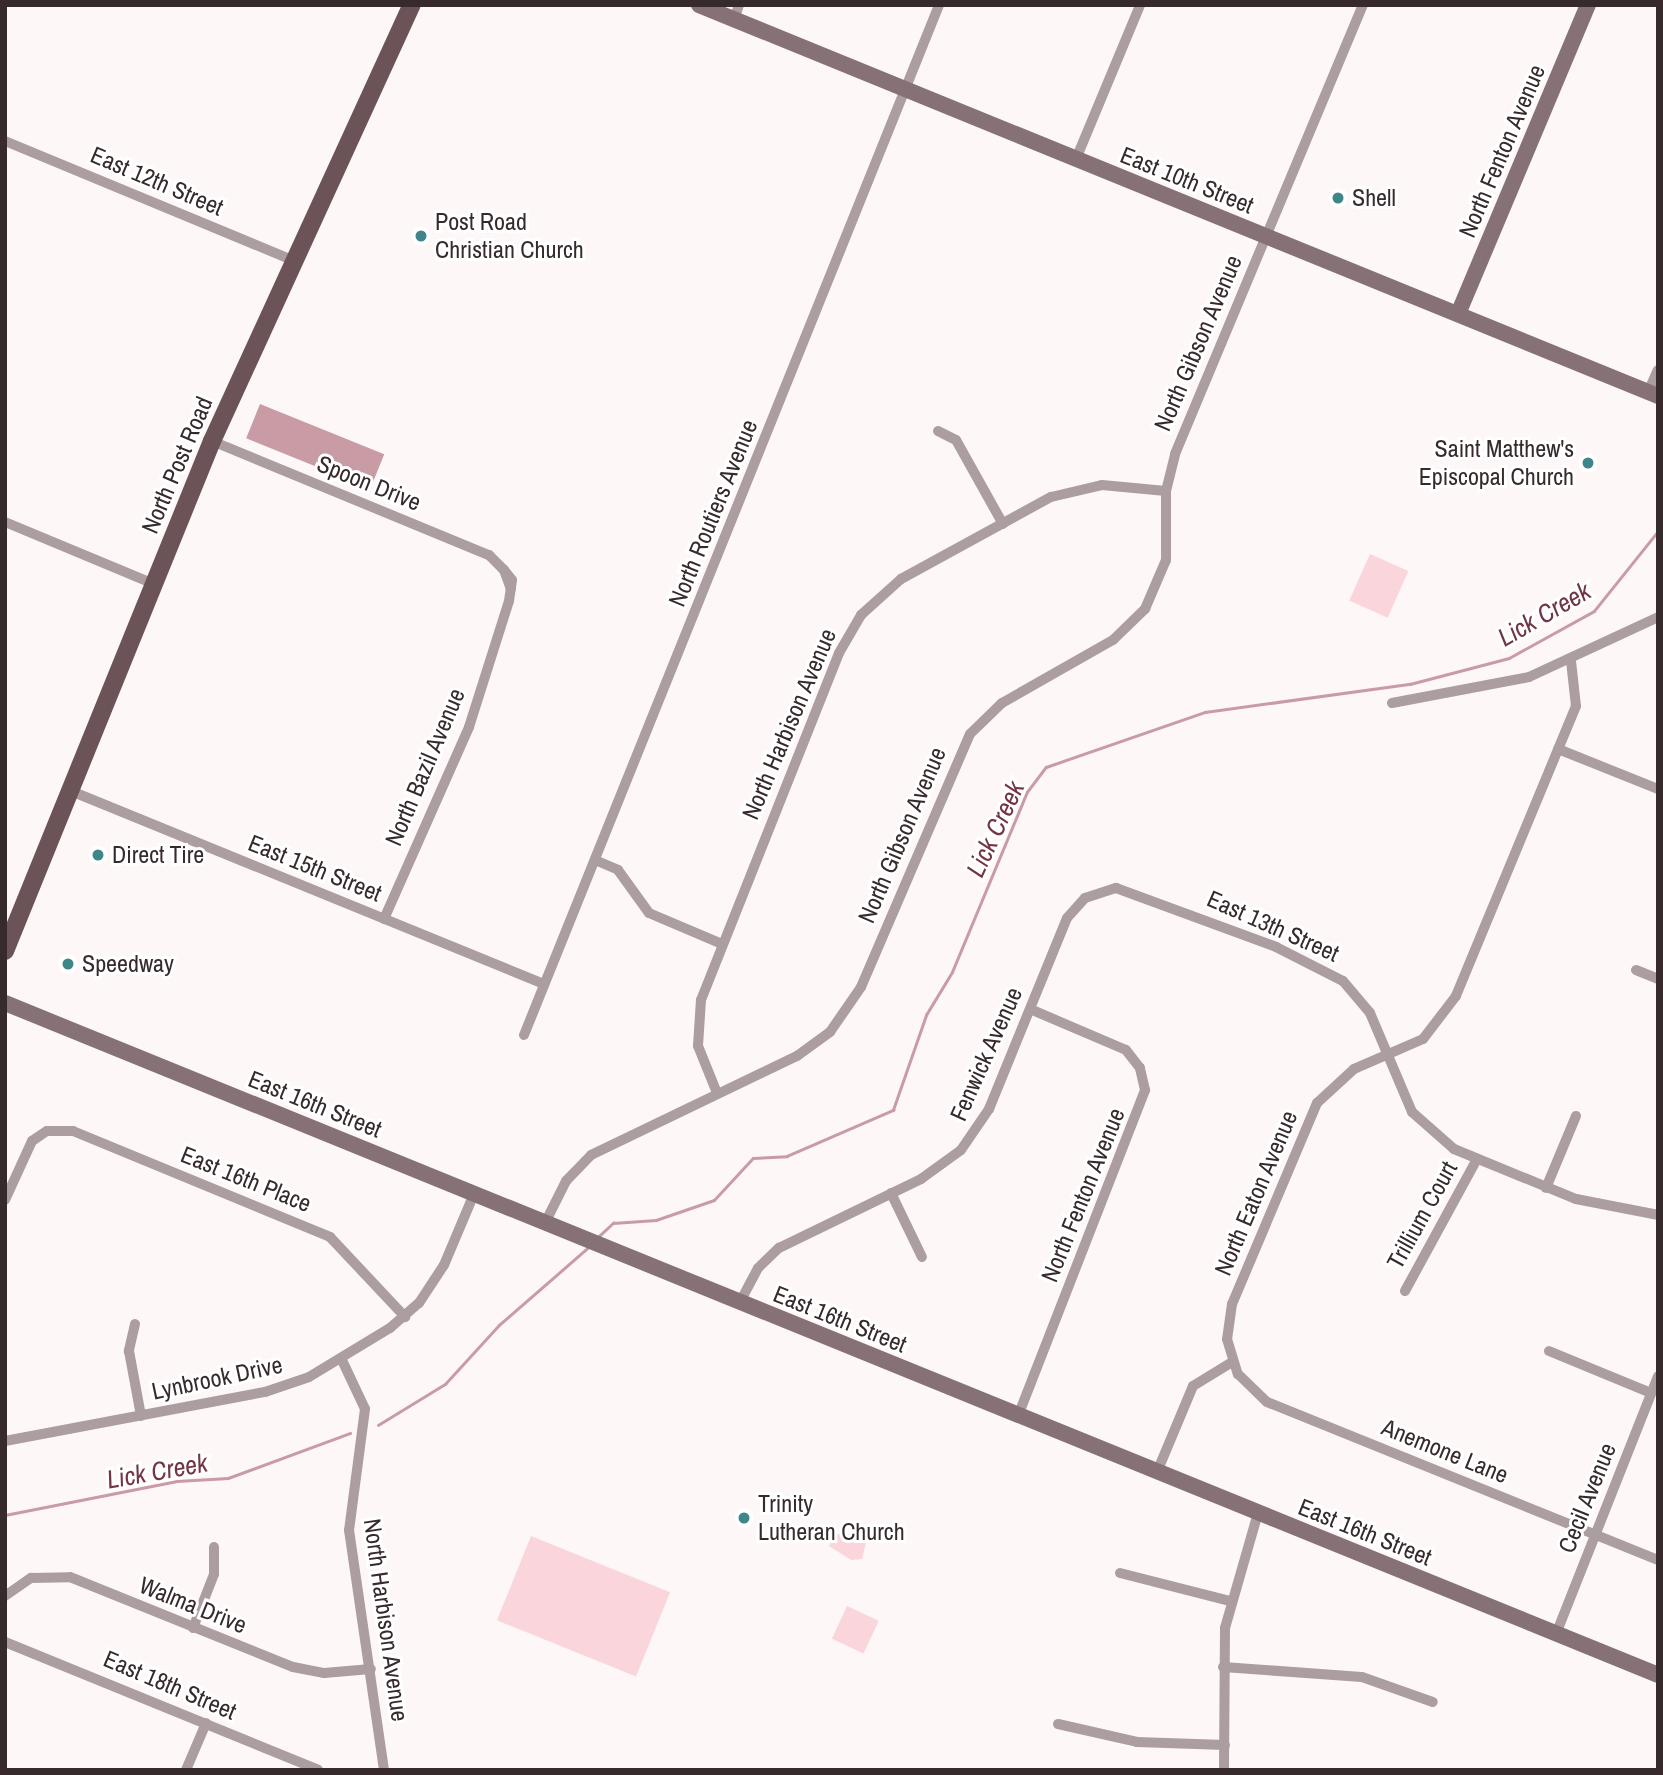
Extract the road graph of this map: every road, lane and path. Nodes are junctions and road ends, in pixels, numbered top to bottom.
1 (412, 5) edge
2 (699, 5) edge
3 (939, 5) edge
4 (1140, 5) edge
5 (1363, 5) edge
6 (1588, 5) edge
7 (736, 12) edge
8 (906, 89) junction
9 (5, 141) edge
10 (1076, 159) junction
11 (1266, 236) junction
12 (292, 260) junction
13 (1458, 314) junction
14 (1658, 370) edge
15 (1653, 394) edge
16 (938, 431) dead end
17 (212, 441) junction
18 (1166, 491) junction
19 (5, 522) edge
20 (1003, 524) junction
21 (154, 584) junction
22 (511, 589) joint
23 (1658, 617) edge
24 (1571, 662) junction
25 (1392, 703) dead end
26 (1558, 749) junction
27 (1658, 789) edge
28 (71, 791) junction
29 (595, 860) junction
30 (1105, 889) joint
31 (384, 919) junction
32 (722, 944) junction
33 (5, 951) edge
34 (1636, 971) dead end
35 (1658, 979) edge
36 (544, 984) junction
37 (5, 1003) edge
38 (1030, 1009) junction
39 (524, 1035) dead end
40 (1388, 1056) junction
41 (717, 1093) junction
42 (1576, 1116) dead end
43 (1477, 1159) junction
44 (1546, 1188) junction
45 (474, 1194) junction
46 (891, 1194) junction
47 (5, 1200) edge
48 (1658, 1215) edge
49 (545, 1223) junction
50 (922, 1257) dead end
51 (1405, 1291) dead end
52 (740, 1302) junction
53 (405, 1317) junction
54 (135, 1324) dead end
55 (1549, 1352) dead end
56 (341, 1358) junction
57 (1232, 1362) junction
58 (1658, 1377) edge
59 (1651, 1393) junction
60 (141, 1416) junction
61 (1017, 1416) junction
62 (5, 1441) edge
63 (1157, 1472) junction
64 (1258, 1513) junction
65 (1595, 1535) junction
66 (214, 1547) dead end
67 (1658, 1560) edge
68 (1120, 1573) dead end
69 (5, 1596) edge
70 (1230, 1601) junction
71 (193, 1628) junction
72 (1556, 1634) junction
73 (5, 1642) edge
74 (1223, 1667) junction
75 (371, 1669) junction
76 (1658, 1675) edge
77 (1433, 1702) dead end
78 (206, 1723) junction
79 (1058, 1724) dead end
80 (1225, 1745) junction
81 (186, 1770) edge
82 (318, 1770) edge
83 (384, 1770) edge
84 (1224, 1770) edge

1 - 12 main road, North Post Road
2 - 7 street, East 10th Street
3 - 8 street, North Routiers Avenue
4 - 10 street
5 - 11 street, North Gibson Avenue
6 - 13 street, North Fenton Avenue
7 - 8 street, East 10th Street
8 - 10 street, East 10th Street
8 - 29 street, North Routiers Avenue
9 - 12 street, East 12th Street
10 - 11 street, East 10th Street
11 - 13 street, East 10th Street
11 - 18 street, North Gibson Avenue
12 - 17 main road, North Post Road
13 - 15 street, East 10th Street
14 - 15 street
16 - 20 street
17 - 21 main road, North Post Road
17 - 22 street, Spoon Drive
18 - 20 street, North Harbison Avenue
18 - 41 street, North Gibson Avenue
19 - 21 street
20 - 32 street, North Harbison Avenue
21 - 28 main road, North Post Road
22 - 31 street, North Bazil Avenue
23 - 24 street
24 - 25 street
24 - 26 street, North Eaton Avenue
26 - 27 street
26 - 40 street, North Eaton Avenue
28 - 31 street, East 15th Street
28 - 33 main road, North Post Road
29 - 32 street
29 - 36 street, North Routiers Avenue
30 - 38 street, Fenwick Avenue
30 - 40 street, East 13th Street
31 - 36 street, East 15th Street
32 - 41 street, North Harbison Avenue
34 - 35 street
36 - 39 street, North Routiers Avenue
37 - 45 street, East 16th Street
38 - 46 street, Fenwick Avenue
38 - 61 street, North Fenton Avenue
40 - 43 street, East 13th Street
40 - 57 street, North Eaton Avenue
41 - 49 street, North Gibson Avenue
42 - 44 street
43 - 44 street, East 13th Street
43 - 51 street, Trillium Court
44 - 48 street, East 13th Street
45 - 49 street, East 16th Street
45 - 53 street, Lynbrook Drive
46 - 50 street
46 - 52 street, Fenwick Avenue
47 - 53 street, East 16th Place
49 - 52 street, East 16th Street
52 - 61 street, East 16th Street
53 - 56 street, Lynbrook Drive
54 - 60 street
55 - 59 street
56 - 60 street, Lynbrook Drive
56 - 75 street, North Harbison Avenue
57 - 63 street
57 - 65 street, Anemone Lane
58 - 59 street, Cecil Avenue
59 - 65 street, Cecil Avenue
60 - 62 street, Lynbrook Drive
61 - 63 street, East 16th Street
63 - 64 street, East 16th Street
64 - 70 street
64 - 72 street, East 16th Street
65 - 67 street, Anemone Lane
65 - 72 street, Cecil Avenue
66 - 71 street
68 - 70 street
69 - 71 street, Walma Drive
70 - 74 street
71 - 75 street, Walma Drive
72 - 76 street, East 16th Street
73 - 78 street, East 18th Street
74 - 77 street
74 - 80 street
75 - 83 street, North Harbison Avenue
78 - 81 street
78 - 82 street, East 18th Street
79 - 80 street
80 - 84 street

